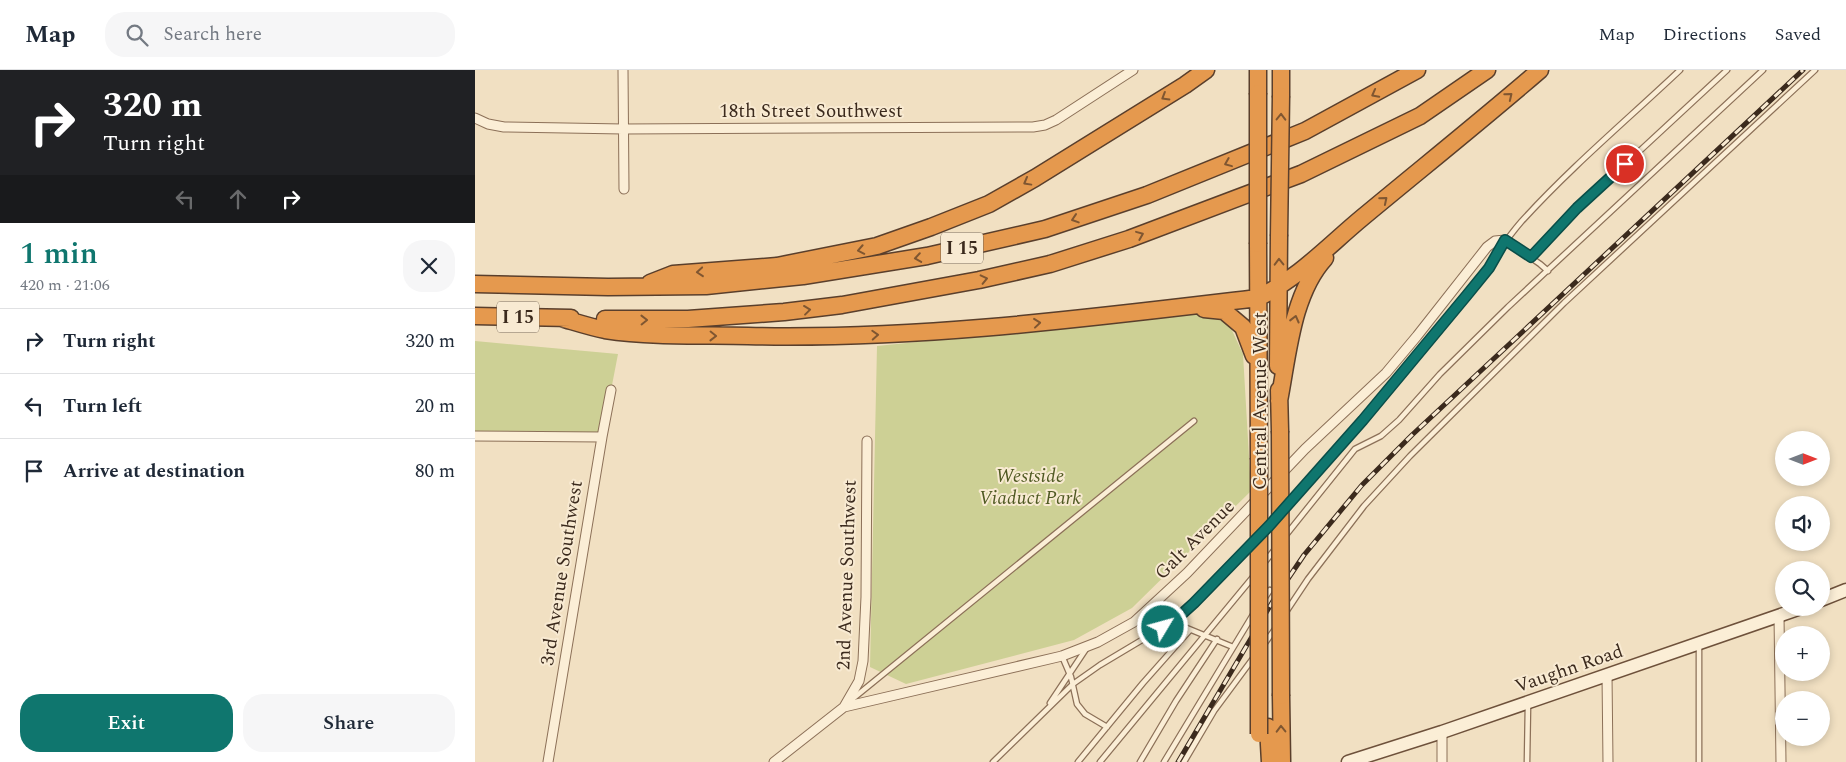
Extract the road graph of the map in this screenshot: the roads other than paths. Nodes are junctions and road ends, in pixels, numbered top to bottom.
1 (623, 70) edge
2 (1133, 70) edge
3 (1206, 70) edge
4 (1258, 70) edge
5 (1281, 70) edge
6 (1417, 70) edge
7 (1487, 70) edge
8 (1540, 70) edge
9 (1680, 70) edge
10 (1727, 70) edge
11 (1763, 70) edge
12 (1815, 70) edge
13 (475, 118) edge
14 (623, 129) junction
15 (624, 189) dead end
16 (1360, 219) junction
17 (1505, 240) junction
18 (1531, 257) junction
19 (1548, 271) junction
20 (475, 284) edge
21 (641, 287) junction
22 (1280, 287) junction
23 (1258, 298) junction
24 (1180, 307) junction
25 (475, 316) edge
26 (561, 318) junction
27 (1258, 368) junction
28 (611, 390) dead end
29 (1279, 401) junction
30 (1194, 421) dead end
31 (475, 436) edge
32 (602, 437) junction
33 (867, 441) dead end
34 (1270, 590) dead end
35 (1846, 590) edge
36 (1830, 596) edge
37 (1779, 616) joint
38 (1173, 622) junction
39 (1190, 630) junction
40 (1206, 635) junction
41 (1217, 639) junction
42 (1699, 644) junction
43 (1091, 645) junction
44 (1233, 647) junction
45 (1062, 656) junction
46 (1070, 673) junction
47 (1607, 675) junction
48 (1073, 684) junction
49 (1528, 703) junction
50 (844, 707) junction
51 (1046, 710) junction
52 (1107, 727) junction
53 (1263, 730) junction
54 (1442, 732) junction
55 (548, 762) edge
56 (774, 762) edge
57 (993, 762) edge
58 (1078, 762) edge
59 (1100, 762) edge
60 (1140, 762) edge
61 (1164, 762) edge
62 (1184, 762) edge
63 (1259, 762) edge
64 (1270, 762) edge
65 (1282, 762) edge
66 (1348, 762) edge
67 (1442, 762) edge
68 (1527, 762) edge
69 (1608, 762) edge
70 (1699, 762) edge
71 (1781, 762) edge

1 - 14 street
2 - 14 street, 18th Street Southwest
3 -> 21 highway
4 - 23 highway, Central Avenue West, bridge
22 -> 5 highway, Central Avenue West, bridge
6 -> 21 highway, I 15
26 -> 7 highway, I 15
16 -> 8 highway
9 - 17 lane
10 - 18 lane
11 - 19 lane
12 - 62 lane
13 - 14 street, 18th Street Southwest
14 - 15 street
16 - 22 highway
29 -> 16 highway
17 - 18 lane
17 - 38 lane
17 - 43 street, Galt Avenue
18 - 19 lane
19 - 40 lane
20 - 21 highway, I 15
22 - 23 highway
22 - 29 highway, Central Avenue West
23 - 24 highway
23 - 27 highway, Central Avenue West
26 -> 24 highway
24 - 27 highway
25 - 26 highway, I 15
27 - 53 highway, Central Avenue West, bridge
28 - 32 street, 3rd Avenue Southwest
65 -> 29 highway, Central Avenue West, bridge
30 - 50 lane
31 - 32 street
32 - 55 street, 3rd Avenue Southwest
33 - 50 street, 2nd Avenue Southwest
34 - 44 lane
35 - 36 main road
37 - 42 main road, Vaughn Road
37 - 71 street
38 - 39 lane
38 - 48 lane
39 - 40 lane
39 - 52 lane
40 - 41 lane
40 - 59 lane
41 - 44 lane
41 - 60 lane
42 - 47 main road, Vaughn Road
42 - 70 lane
43 - 45 street, Galt Avenue
43 - 46 lane
44 - 61 lane
45 - 46 lane
45 - 50 street, Galt Avenue
46 - 48 lane
46 - 51 lane
47 - 49 main road, Vaughn Road
47 - 69 street
48 - 51 lane
48 - 52 lane
49 - 54 main road, Vaughn Road
49 - 68 lane
50 - 56 street
51 - 57 lane
52 - 58 lane
53 - 63 highway, Central Avenue West
53 - 64 highway
54 - 66 main road, Vaughn Road
54 - 67 street

